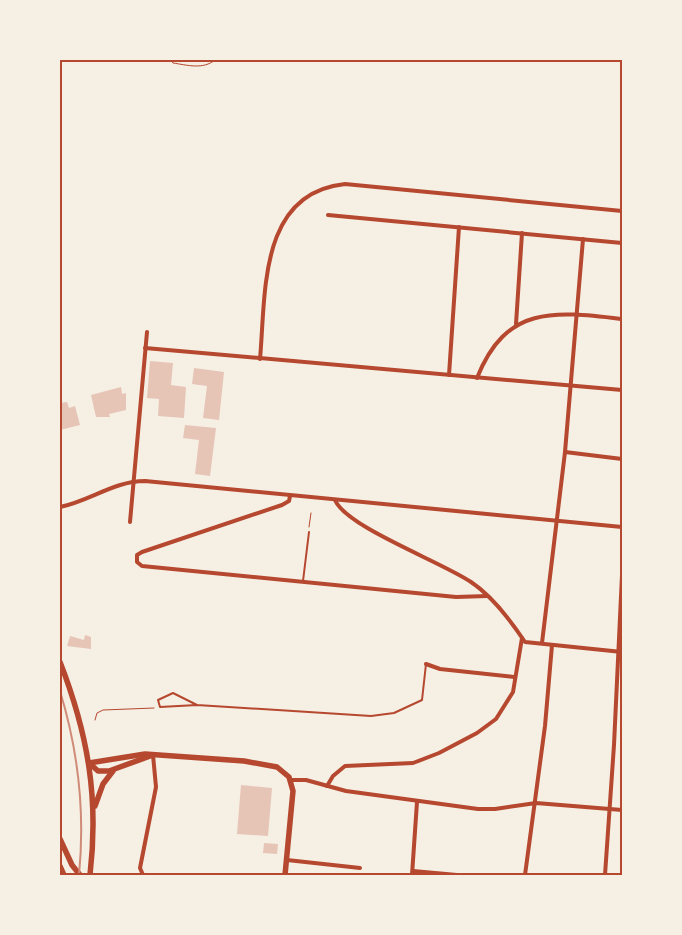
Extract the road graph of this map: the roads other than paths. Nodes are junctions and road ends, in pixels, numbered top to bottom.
1 (622, 211) edge
2 (328, 215) dead end
3 (459, 227) junction
4 (522, 233) junction
5 (583, 239) junction
6 (622, 243) edge
7 (577, 314) junction
8 (622, 319) edge
9 (516, 324) junction
10 (147, 332) dead end
11 (145, 348) junction
12 (260, 359) junction
13 (449, 375) junction
14 (477, 378) junction
15 (571, 386) junction
16 (622, 390) edge
17 (565, 452) junction
18 (622, 459) edge
19 (133, 481) junction
20 (290, 496) junction
21 (335, 500) junction
22 (60, 507) edge
23 (557, 520) junction
24 (130, 522) dead end
25 (622, 527) edge
26 (309, 532) road end
27 (622, 575) edge
28 (303, 582) junction
29 (487, 596) junction
30 (522, 638) junction
31 (542, 643) junction
32 (552, 645) junction
33 (619, 652) edge
34 (60, 662) edge
35 (426, 664) joint
36 (514, 677) junction
37 (196, 705) junction
38 (153, 755) junction
39 (89, 763) junction
40 (112, 771) junction
41 (290, 780) junction
42 (328, 786) junction
43 (417, 802) junction
44 (536, 803) junction
45 (610, 809) junction
46 (93, 810) junction
47 (622, 810) edge
48 (60, 839) edge
49 (287, 860) junction
50 (60, 866) edge
51 (360, 868) dead end
52 (412, 873) edge
53 (90, 874) edge
54 (64, 875) edge
55 (80, 875) edge
56 (144, 875) edge
57 (285, 875) edge
58 (457, 875) edge
59 (525, 875) edge
60 (604, 875) edge

1 - 12 street
2 - 3 street
3 - 4 street
3 - 13 street
4 - 5 street
4 - 9 street
5 - 6 street
5 - 7 street
7 - 8 street
7 - 9 street
7 - 15 street
9 - 14 street
10 - 11 street
11 - 12 street
11 - 19 street
12 - 13 street
13 - 14 street
14 - 15 street
15 - 16 street
15 - 17 street
17 - 18 street
17 - 23 street
19 - 20 street
19 - 22 street
19 - 24 street
20 - 21 street
20 - 28 street
21 - 23 street
21 - 29 street
23 - 25 street
23 - 31 street
26 - 28 lane
27 - 33 street
28 - 29 street
29 - 30 street
30 - 31 street
30 - 36 street
31 - 32 street
32 - 33 street
32 - 44 street
33 - 45 street
34 - 39 main road
35 - 36 street
35 - 37 lane
36 - 42 street
37 - 37 lane
38 - 39 main road
38 - 40 main road
38 - 41 main road
38 - 56 street
39 - 40 main road
39 - 46 main road
40 - 46 main road
41 - 42 street
41 - 49 main road
42 - 43 street
43 - 44 street
43 - 52 street
44 - 45 street
44 - 59 street
45 - 47 street
45 - 60 street
46 - 53 main road
48 - 55 main road
49 - 51 street
49 - 57 main road
50 - 54 main road
52 - 58 street

